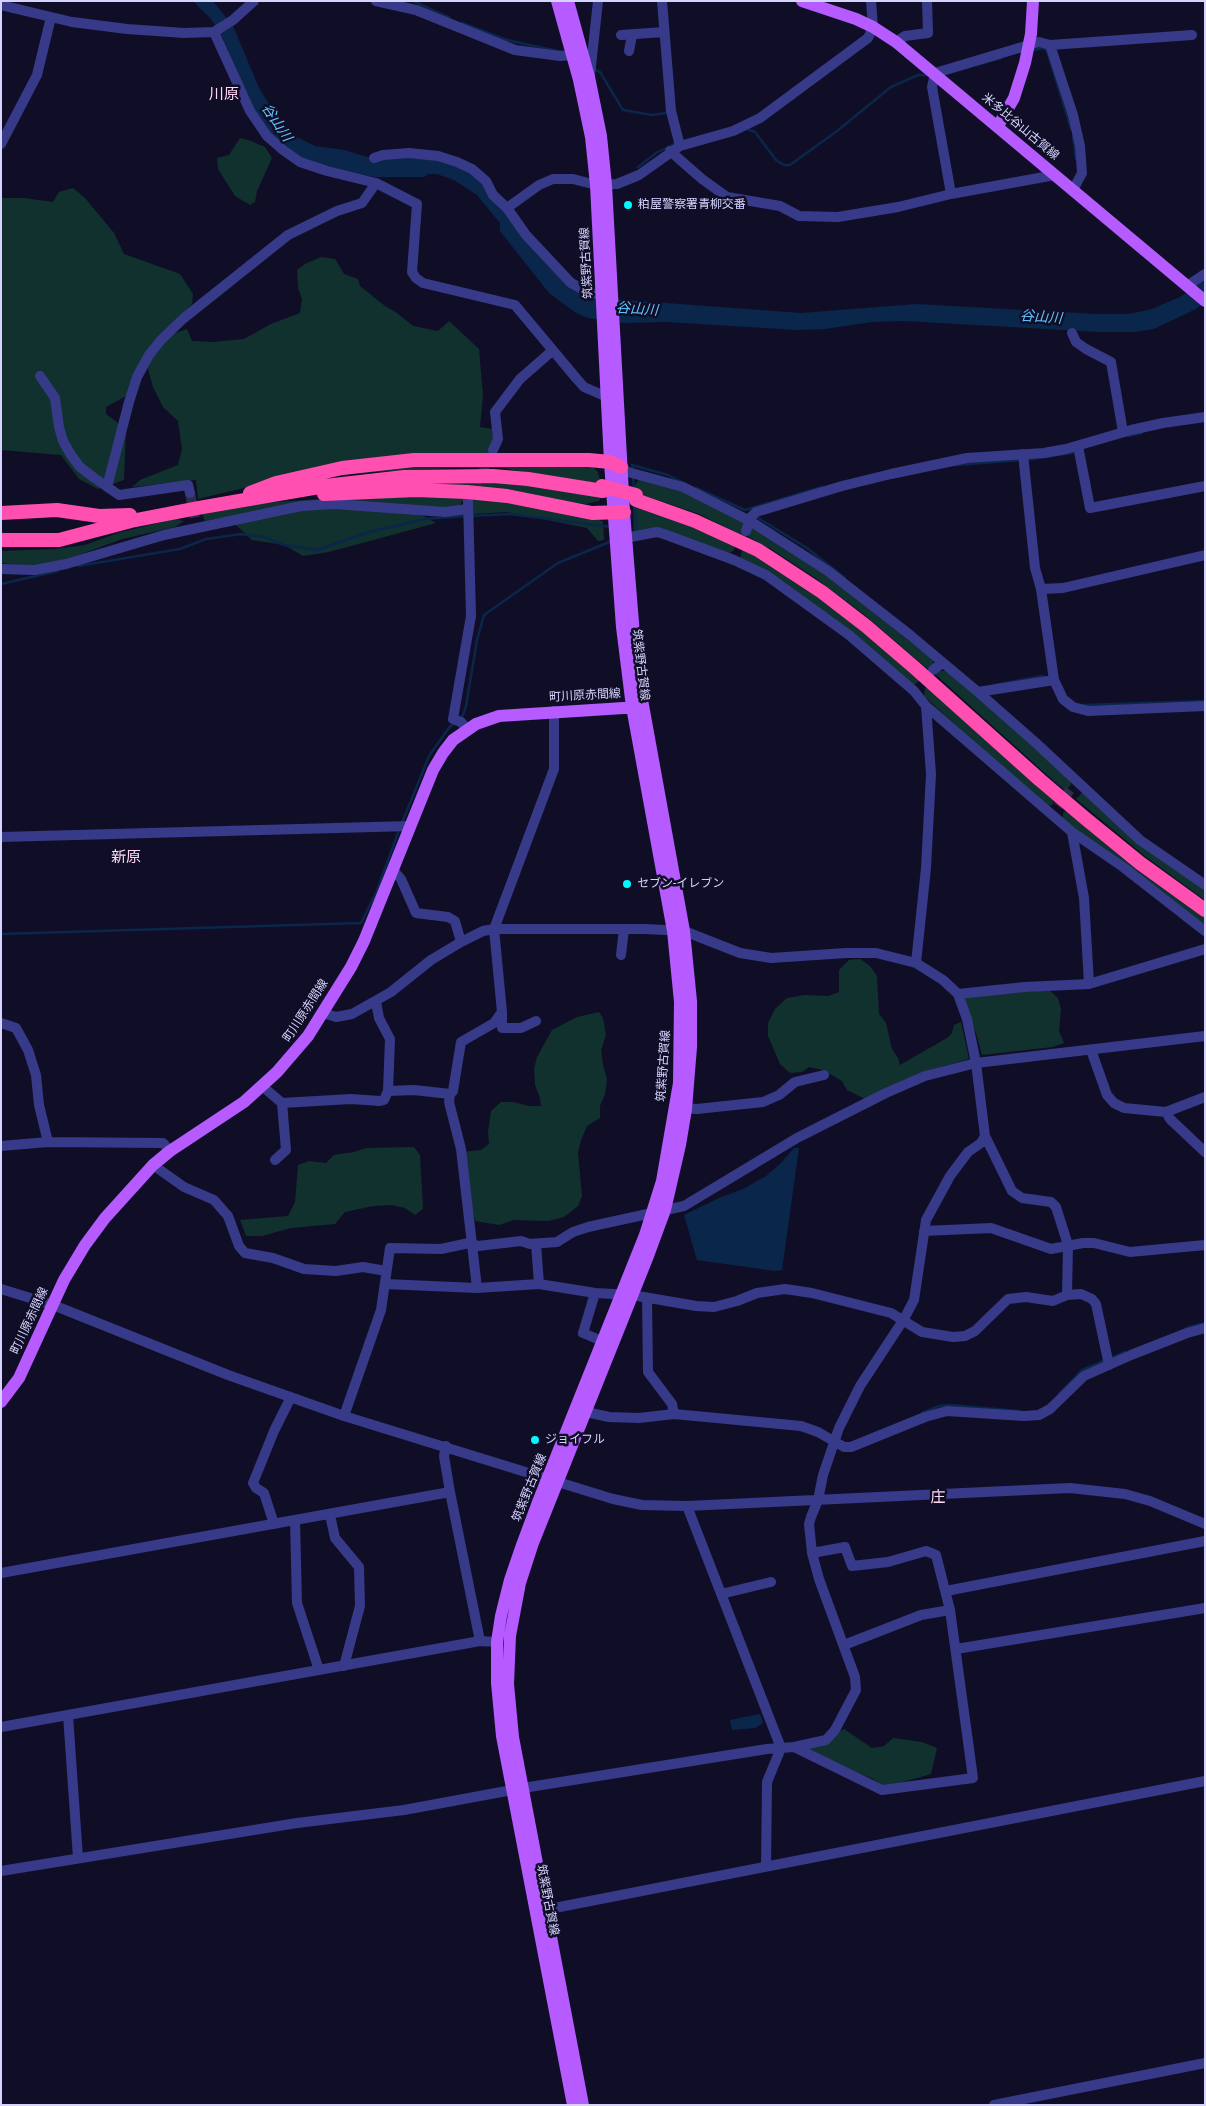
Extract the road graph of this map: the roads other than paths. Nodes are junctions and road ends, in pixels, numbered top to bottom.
1 (254, 1) edge
2 (376, 1) edge
3 (557, 1) edge
4 (568, 1) edge
5 (598, 1) edge
6 (662, 1) edge
7 (802, 1) edge
8 (871, 1) edge
9 (928, 1) edge
10 (1032, 1) edge
11 (1, 5) edge
12 (51, 17) junction
13 (872, 27) junction
14 (214, 32) junction
15 (664, 32) junction
16 (1192, 35) dead end
17 (896, 42) junction
18 (1050, 45) junction
19 (1029, 46) junction
20 (629, 51) dead end
21 (572, 55) junction
22 (935, 73) junction
23 (589, 77) junction
24 (998, 126) junction
25 (1, 144) edge
26 (680, 146) junction
27 (670, 151) junction
28 (374, 158) dead end
29 (1055, 175) junction
30 (376, 182) junction
31 (601, 185) junction
32 (1073, 190) junction
33 (951, 194) junction
34 (507, 208) junction
35 (1205, 274) edge
36 (1187, 286) junction
37 (605, 297) junction
38 (1205, 300) edge
39 (608, 322) junction
40 (1072, 333) dead end
41 (552, 351) junction
42 (40, 376) dead end
43 (607, 397) junction
44 (1205, 418) edge
45 (1123, 432) junction
46 (1078, 446) junction
47 (494, 450) tunnel mouth
48 (1023, 454) junction
49 (615, 464) junction
50 (1205, 486) edge
51 (107, 487) junction
52 (190, 493) dead end
53 (252, 496) junction
54 (636, 498) junction
55 (618, 512) junction
56 (1, 513) edge
57 (750, 521) junction
58 (746, 531) dead end
59 (625, 538) junction
60 (1, 540) edge
61 (738, 548) dead end
62 (1205, 555) edge
63 (734, 560) junction
64 (1, 569) edge
65 (1041, 589) junction
66 (942, 663) junction
67 (933, 670) dead end
68 (1054, 680) junction
69 (978, 692) junction
70 (926, 706) junction
71 (1205, 706) edge
72 (637, 707) junction
73 (554, 711) junction
74 (467, 729) junction
75 (411, 826) junction
76 (1072, 832) junction
77 (1, 837) edge
78 (393, 870) junction
79 (1205, 885) edge
80 (1205, 904) edge
81 (1205, 910) edge
82 (494, 929) junction
83 (624, 929) junction
84 (678, 931) junction
85 (1205, 931) edge
86 (461, 942) junction
87 (1205, 949) edge
88 (621, 955) dead end
89 (916, 963) junction
90 (1089, 984) junction
91 (958, 994) junction
92 (376, 1002) junction
93 (502, 1012) junction
94 (323, 1013) junction
95 (536, 1022) dead end
96 (1, 1023) edge
97 (1205, 1036) edge
98 (1091, 1050) junction
99 (976, 1063) junction
100 (824, 1075) dead end
101 (262, 1086) junction
102 (388, 1091) junction
103 (450, 1094) junction
104 (1205, 1097) edge
105 (282, 1103) junction
106 (681, 1108) junction
107 (1166, 1112) junction
108 (985, 1136) junction
109 (48, 1142) junction
110 (1, 1146) edge
111 (170, 1151) junction
112 (1205, 1152) edge
113 (274, 1160) dead end
114 (153, 1165) junction
115 (659, 1211) junction
116 (924, 1231) junction
117 (473, 1244) junction
118 (536, 1244) junction
119 (1068, 1245) junction
120 (1205, 1245) edge
121 (386, 1271) junction
122 (385, 1284) junction
123 (539, 1284) junction
124 (477, 1288) junction
125 (1, 1289) edge
126 (595, 1293) junction
127 (627, 1295) junction
128 (1066, 1295) junction
129 (647, 1298) junction
130 (52, 1305) junction
131 (904, 1319) junction
132 (1205, 1328) edge
133 (602, 1341) junction
134 (1109, 1365) junction
135 (290, 1397) junction
136 (1, 1402) edge
137 (586, 1412) junction
138 (674, 1414) junction
139 (344, 1416) junction
140 (834, 1442) junction
141 (446, 1446) junction
142 (552, 1480) junction
143 (450, 1492) junction
144 (818, 1500) junction
145 (688, 1506) junction
146 (330, 1515) junction
147 (295, 1520) junction
148 (274, 1524) junction
149 (1205, 1524) edge
150 (1205, 1541) edge
151 (812, 1553) junction
152 (1, 1573) edge
153 (771, 1582) dead end
154 (946, 1591) junction
155 (721, 1594) junction
156 (1205, 1608) edge
157 (950, 1610) junction
158 (480, 1641) junction
159 (497, 1642) junction
160 (844, 1645) junction
161 (956, 1649) junction
162 (344, 1666) junction
163 (319, 1670) junction
164 (68, 1715) junction
165 (1, 1727) edge
166 (794, 1747) junction
167 (781, 1748) junction
168 (1205, 1781) edge
169 (518, 1789) junction
170 (78, 1858) junction
171 (766, 1866) junction
172 (1, 1871) edge
173 (541, 1911) junction
174 (1205, 2063) edge
175 (573, 2105) edge
176 (583, 2105) edge
177 (994, 2105) edge

1 - 14 street
2 - 21 street
3 - 21 main road, 筑紫野古賀線
4 - 23 main road, 筑紫野古賀線
5 - 23 street
6 - 15 street
7 - 13 main road, 米多比谷山古賀線
8 - 13 street
9 - 17 street
10 - 19 main road
11 - 12 street
12 - 14 street
12 - 25 street
13 - 17 main road, 米多比谷山古賀線
13 - 26 street
14 - 30 street
15 - 20 street
15 - 26 street
16 - 18 street
17 - 22 main road, 米多比谷山古賀線
18 - 19 street
18 - 32 street
19 - 22 street
19 - 24 main road
21 - 31 main road, 筑紫野古賀線
22 - 24 main road, 米多比谷山古賀線
22 - 33 street
23 - 31 main road, 筑紫野古賀線
24 - 29 main road, 米多比谷山古賀線
26 - 27 street
27 - 31 street
27 - 33 street
28 - 34 street
29 - 32 main road, 米多比谷山古賀線
29 - 33 street
30 - 41 street
30 - 51 street
31 - 34 street
31 - 37 main road, 筑紫野古賀線
32 - 36 main road, 米多比谷山古賀線
34 - 37 street
35 - 36 street
36 - 38 main road, 米多比谷山古賀線
37 - 39 main road, 筑紫野古賀線
39 - 43 main road, 筑紫野古賀線
39 - 49 main road, 筑紫野古賀線
40 - 45 street
41 - 43 street
41 - 47 street
42 - 51 street
43 - 49 main road, 筑紫野古賀線
44 - 45 street
45 - 46 street
46 - 48 street
46 - 50 street
48 - 57 street
48 - 65 street
49 - 53 highway
49 - 55 main road, 筑紫野古賀線
49 - 57 street
51 - 52 street
53 - 54 highway, bridge
53 - 55 highway
53 - 56 highway
53 - 60 highway
54 - 80 highway
54 - 81 highway
55 - 59 main road, 筑紫野古賀線
55 - 72 main road, 筑紫野古賀線
57 - 58 street
57 - 66 street
59 - 63 street
59 - 72 main road, 筑紫野古賀線
61 - 63 street
62 - 65 street
63 - 70 street
64 - 74 street
65 - 68 street
66 - 67 street
66 - 69 street
68 - 69 street
68 - 71 street
69 - 79 street
70 - 76 street
70 - 89 street
72 - 73 main road, 町川原赤間線
72 - 84 main road, 筑紫野古賀線
73 - 74 main road, 町川原赤間線
73 - 82 street
74 - 75 main road, 町川原赤間線
75 - 77 street
75 - 78 main road, 町川原赤間線
76 - 85 street
76 - 90 street
78 - 86 street
78 - 94 main road, 町川原赤間線
82 - 83 street
82 - 86 street
82 - 93 street
83 - 84 street
83 - 88 street
84 - 89 street
84 - 106 main road, 筑紫野古賀線
86 - 92 street
87 - 90 street
89 - 91 street
90 - 91 street
91 - 99 street
92 - 94 street
92 - 102 street
93 - 95 street
93 - 103 street
94 - 101 main road, 町川原赤間線
96 - 109 street
97 - 98 street
98 - 99 street
98 - 107 street
99 - 108 street
99 - 115 street
100 - 106 street
101 - 105 street
101 - 111 main road, 町川原赤間線
102 - 103 street
102 - 105 street
103 - 117 street
104 - 107 street
105 - 113 street
106 - 115 main road, 筑紫野古賀線
107 - 112 street
108 - 116 street
108 - 119 street
109 - 110 street
109 - 111 street
111 - 114 main road, 町川原赤間線
114 - 121 street
114 - 130 main road, 町川原赤間線
115 - 118 street
115 - 127 main road, 筑紫野古賀線
116 - 119 street
116 - 131 street
117 - 118 street
117 - 121 street
117 - 124 street
118 - 123 street
119 - 120 street
119 - 128 street
121 - 122 street
122 - 124 street
122 - 139 street
123 - 124 street
123 - 126 street
125 - 130 street
126 - 127 street
126 - 133 street
127 - 129 street
127 - 133 main road, 筑紫野古賀線
127 - 137 main road, 筑紫野古賀線
128 - 131 street
128 - 134 street
129 - 131 street
129 - 138 street
130 - 135 street
130 - 136 main road, 町川原赤間線
131 - 140 street
132 - 134 street
133 - 142 main road, 筑紫野古賀線
134 - 140 street
135 - 139 street
135 - 148 street
137 - 138 street
137 - 142 main road, 筑紫野古賀線
138 - 140 street
139 - 141 street
140 - 144 street
141 - 142 street
141 - 143 street
142 - 145 street
142 - 159 main road, 筑紫野古賀線
142 - 169 main road, 筑紫野古賀線
143 - 146 street
143 - 158 street
144 - 145 street
144 - 149 street
144 - 151 street
145 - 155 street
146 - 147 street
146 - 162 street
147 - 148 street
147 - 163 street
148 - 152 street
150 - 154 street
151 - 154 street
151 - 160 street
153 - 155 street
154 - 157 street
155 - 167 street
156 - 161 street
157 - 160 street
157 - 161 street
158 - 159 street
158 - 162 street
159 - 169 main road, 筑紫野古賀線
160 - 166 street
161 - 166 street
162 - 163 street
163 - 164 street
164 - 165 street
164 - 170 street
166 - 167 street
167 - 169 street
167 - 171 street
168 - 171 street
169 - 170 street
169 - 173 main road, 筑紫野古賀線
170 - 172 street
171 - 173 street
173 - 175 main road, 筑紫野古賀線
173 - 176 main road, 筑紫野古賀線
174 - 177 street

